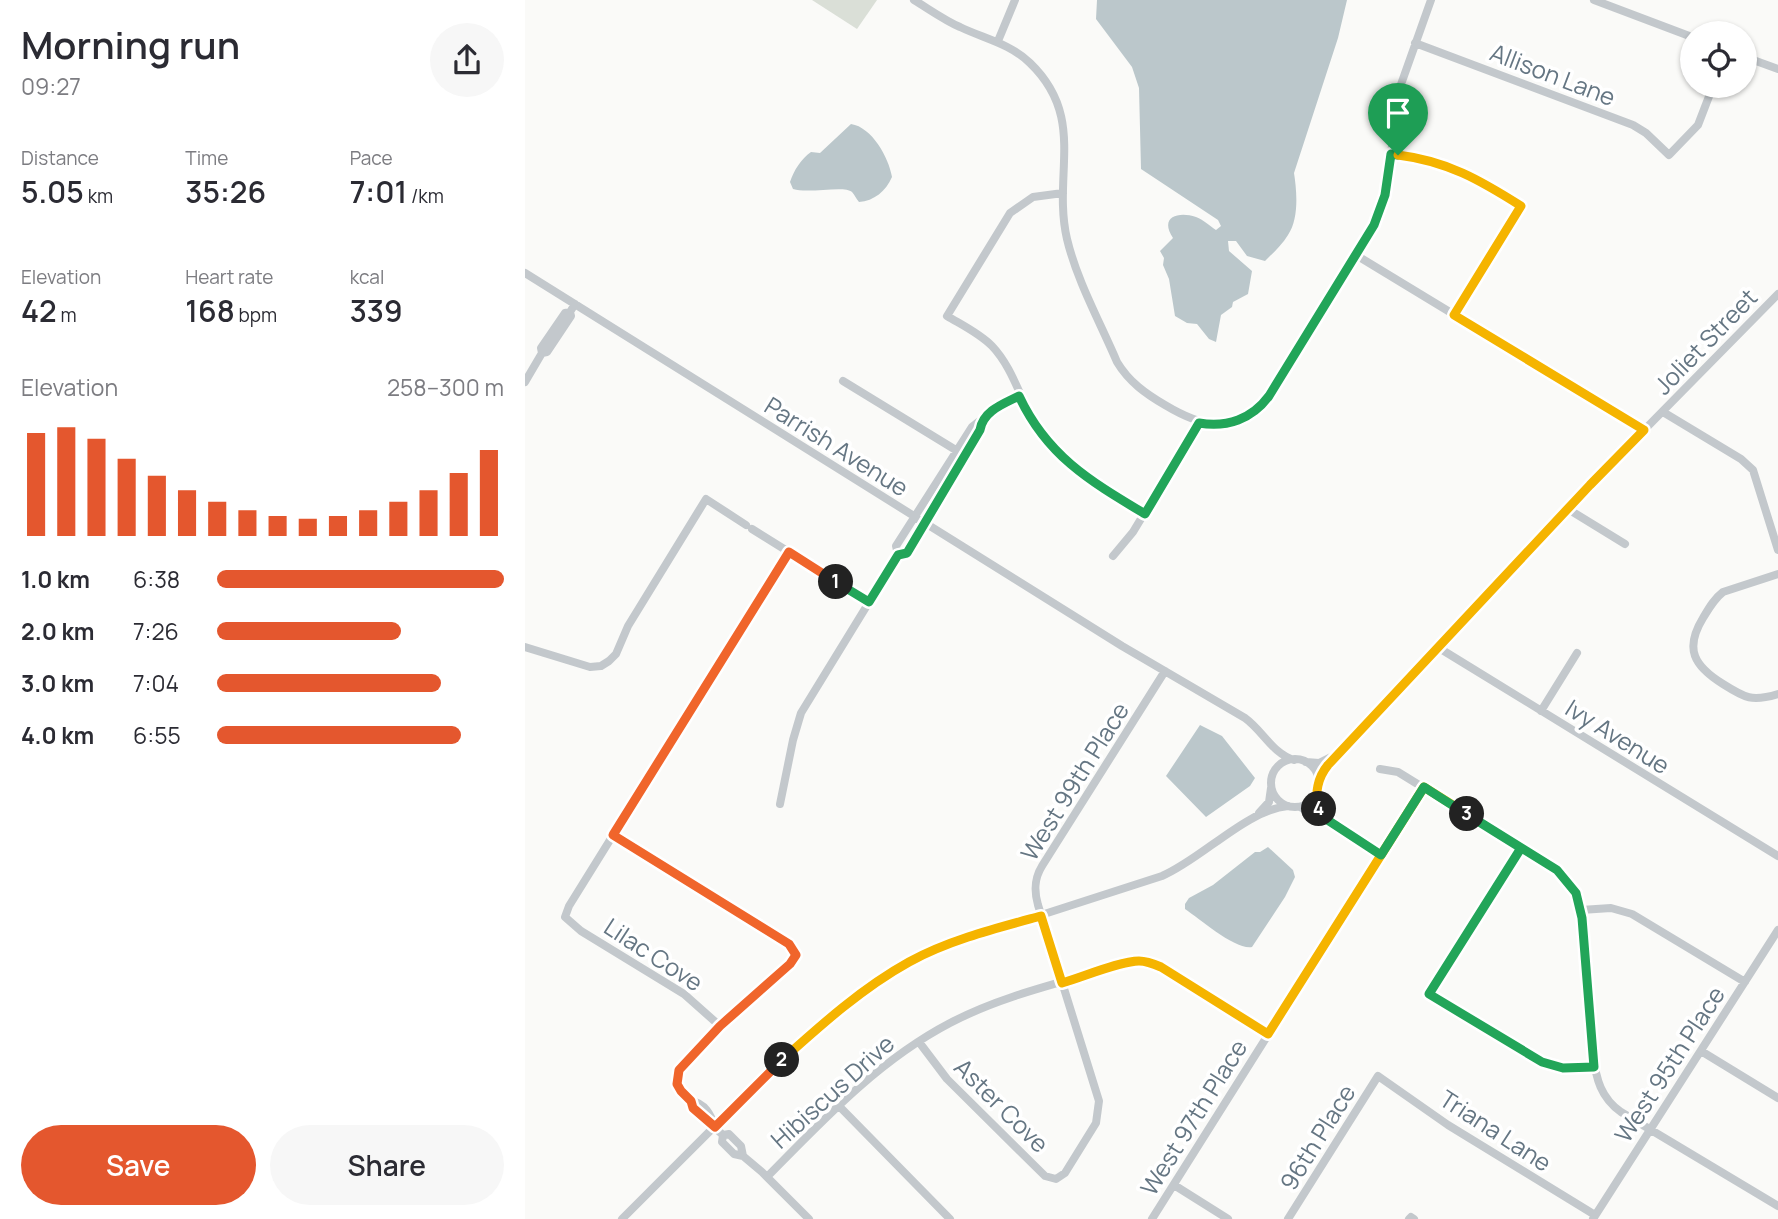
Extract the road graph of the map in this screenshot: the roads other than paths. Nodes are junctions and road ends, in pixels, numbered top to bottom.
1 (914, 0) edge
2 (1015, 0) edge
3 (1431, 0) edge
4 (1594, 0) edge
5 (1680, 32) edge
6 (998, 41) junction
7 (1415, 43) junction
8 (1757, 61) edge
9 (1778, 69) edge
10 (1708, 98) edge
11 (1391, 154) junction
12 (1063, 193) junction
13 (1356, 255) junction
14 (525, 273) edge
15 (1778, 294) edge
16 (572, 308) junction
17 (1454, 315) junction
18 (843, 381) dead end
19 (525, 382) edge
20 (1019, 396) junction
21 (1663, 412) junction
22 (1199, 423) junction
23 (1644, 430) junction
24 (961, 453) junction
25 (1567, 509) junction
26 (1145, 514) junction
27 (920, 520) junction
28 (1625, 544) dead end
29 (1778, 550) edge
30 (789, 552) junction
31 (1113, 556) dead end
32 (1778, 574) edge
33 (869, 602) junction
34 (525, 647) edge
35 (1439, 648) junction
36 (1577, 653) dead end
37 (1165, 671) junction
38 (1778, 694) edge
39 (1541, 711) junction
40 (1269, 742) junction
41 (1341, 750) junction
42 (1294, 760) junction
43 (1306, 762) junction
44 (1380, 769) dead end
45 (1273, 775) junction
46 (1272, 786) junction
47 (1424, 787) junction
48 (1318, 788) junction
49 (780, 804) dead end
50 (1292, 806) junction
51 (1254, 818) junction
52 (1326, 819) junction
53 (613, 835) junction
54 (1521, 848) junction
55 (1381, 855) junction
56 (1778, 856) edge
57 (1581, 910) junction
58 (1041, 916) junction
59 (1778, 930) edge
60 (1745, 982) junction
61 (1062, 983) junction
62 (720, 1026) junction
63 (1268, 1034) junction
64 (919, 1042) junction
65 (1701, 1051) junction
66 (1594, 1067) junction
67 (1378, 1076) joint
68 (1778, 1098) edge
69 (838, 1105) junction
70 (715, 1127) junction
71 (1651, 1130) junction
72 (1065, 1173) joint
73 (767, 1177) junction
74 (1174, 1185) junction
75 (1778, 1206) edge
76 (1594, 1217) edge
77 (621, 1219) edge
78 (809, 1219) edge
79 (950, 1219) edge
80 (1152, 1219) edge
81 (1228, 1219) edge
82 (1287, 1219) edge

1 - 6 street
2 - 6 street
3 - 7 street
4 - 5 street
6 - 12 street
7 - 10 street, Allison Lane
7 - 11 street
8 - 9 street
11 - 13 street
11 - 17 street
12 - 20 street
12 - 22 street
13 - 17 street
13 - 22 street
14 - 16 street, Parrish Avenue
15 - 21 street, Joliet Street
16 - 19 street
16 - 27 street, Parrish Avenue
17 - 23 street
18 - 24 street
20 - 24 street
20 - 26 street
21 - 23 street, Joliet Street
21 - 29 street
22 - 26 street
23 - 25 street, Joliet Street
24 - 27 street
25 - 28 street
25 - 35 street, Joliet Street
26 - 31 street
27 - 33 street
27 - 37 street, Parrish Avenue
30 - 33 street
30 - 34 street
30 - 53 street
32 - 38 street
33 - 49 street
35 - 39 street, Ivy Avenue
35 - 41 street, Joliet Street
36 - 39 street
37 - 40 street, Parrish Avenue
37 - 58 street, West 99th Place
39 - 56 street, Ivy Avenue
40 - 42 street, Parrish Avenue
40 - 45 street
41 - 43 street, Joliet Street
41 - 48 street, Joliet Street
42 - 43 street, Parrish Avenue
42 - 45 street
43 - 48 street
44 - 47 street
45 - 46 street
46 - 50 street
46 - 51 street
47 - 54 street
47 - 55 street, West 97th Place
48 - 50 street
48 - 52 street
50 - 51 street
50 - 52 street
51 - 58 street
52 - 55 street
53 - 62 street, Lilac Cove
53 - 62 street
54 - 57 street
54 - 66 street
55 - 63 street, West 97th Place
57 - 60 street
57 - 66 street
58 - 61 street, West 99th Place
58 - 70 street
59 - 60 street, West 95th Place
60 - 65 street, West 95th Place
61 - 63 street, Hibiscus Drive
61 - 64 street, Hibiscus Drive
61 - 72 street, West 99th Place
62 - 70 street
63 - 74 street, West 97th Place
64 - 69 street, Hibiscus Drive
64 - 72 street, Aster Cove
65 - 68 street
65 - 71 street, West 95th Place
66 - 71 street
67 - 76 street, Triana Lane
67 - 82 street, 96th Place
69 - 73 street, Hibiscus Drive
69 - 79 street
70 - 73 street
70 - 77 street
71 - 75 street
71 - 76 street, West 95th Place
73 - 78 street
74 - 80 street, West 97th Place
74 - 81 street

